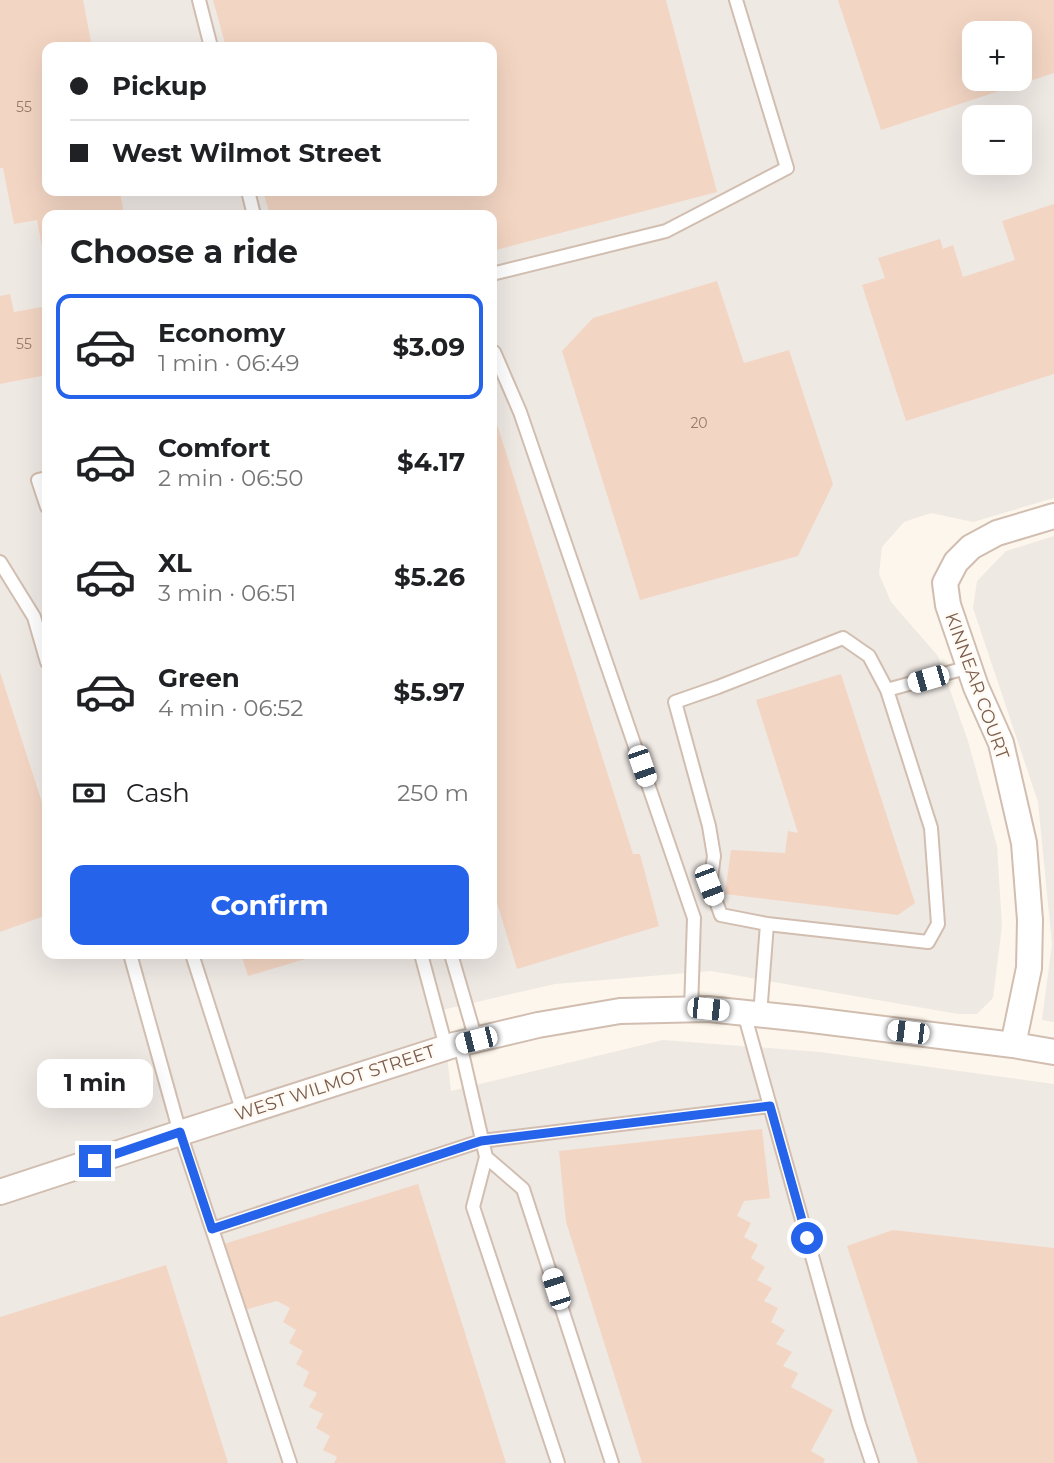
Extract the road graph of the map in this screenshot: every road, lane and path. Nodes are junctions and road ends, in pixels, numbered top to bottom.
1 (199, 0) edge
2 (736, 0) edge
3 (210, 42) edge
4 (497, 273) edge
5 (497, 359) edge
6 (1054, 516) edge
7 (0, 562) edge
8 (42, 645) edge
9 (969, 667) junction
10 (887, 690) junction
11 (767, 924) junction
12 (131, 959) edge
13 (194, 959) edge
14 (424, 959) edge
15 (452, 959) edge
16 (691, 1010) junction
17 (752, 1014) junction
18 (460, 1044) junction
19 (1013, 1045) junction
20 (1054, 1052) edge
21 (770, 1106) junction
22 (243, 1113) junction
23 (180, 1132) junction
24 (481, 1141) junction
25 (486, 1157) junction
26 (0, 1192) edge
27 (212, 1229) junction
28 (290, 1463) edge
29 (558, 1463) edge
30 (612, 1463) edge
31 (872, 1463) edge

1 - 3 lane
2 - 4 lane
5 - 16 lane
6 - 9 street, KINNEAR COURT
7 - 8 lane
9 - 10 lane
9 - 19 street, KINNEAR COURT
10 - 11 lane
10 - 11 lane
11 - 17 lane
12 - 23 lane
13 - 22 lane
14 - 18 lane
15 - 18 lane
16 - 17 street, WEST WILMOT STREET
16 - 18 street, WEST WILMOT STREET
17 - 19 street, WEST WILMOT STREET
17 - 21 lane
18 - 22 street, WEST WILMOT STREET
18 - 24 lane
19 - 20 street, WEST WILMOT STREET
21 - 24 lane
21 - 31 lane
22 - 23 street, WEST WILMOT STREET
23 - 26 street, WEST WILMOT STREET
23 - 27 lane
24 - 25 lane
24 - 27 lane
25 - 29 lane
25 - 30 lane
27 - 28 lane

